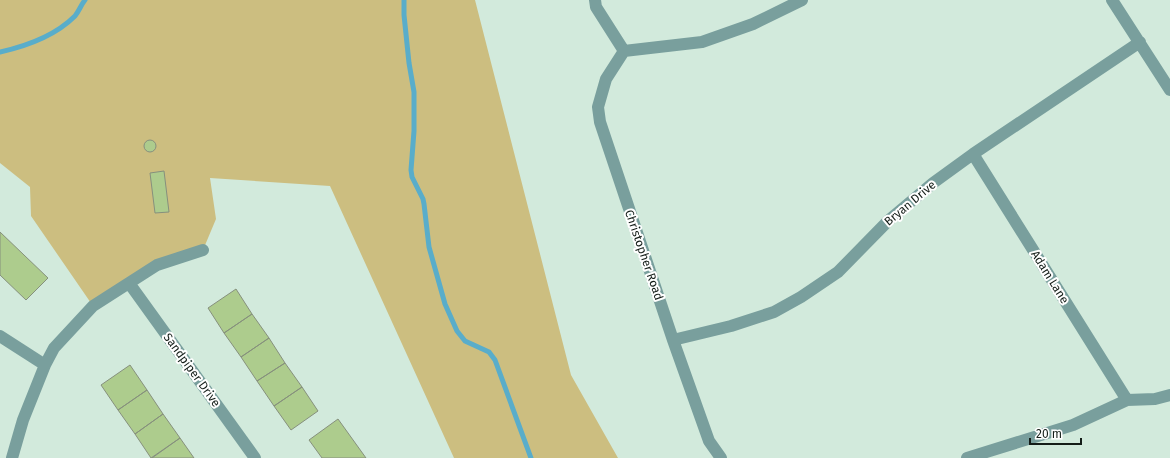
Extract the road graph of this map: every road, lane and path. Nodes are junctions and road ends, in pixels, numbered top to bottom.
1 (595, 0) edge
2 (802, 0) edge
3 (1112, 0) edge
4 (1140, 42) junction
5 (624, 51) junction
6 (1170, 90) edge
7 (973, 154) junction
8 (203, 250) dead end
9 (129, 283) junction
10 (0, 336) edge
11 (673, 340) junction
12 (45, 365) junction
13 (1170, 395) edge
14 (1127, 400) junction
15 (12, 458) edge
16 (255, 458) edge
17 (721, 458) edge
18 (967, 458) edge

1 - 5 street
2 - 5 street
3 - 4 street
4 - 6 street
4 - 7 street, Bryan Drive
5 - 11 street, Christopher Road
7 - 11 street, Bryan Drive
7 - 14 street, Adam Lane
8 - 9 street
9 - 12 street
9 - 16 street, Sandpiper Drive
10 - 12 street
11 - 17 street, Christopher Road
12 - 15 street
13 - 14 street
14 - 18 street

